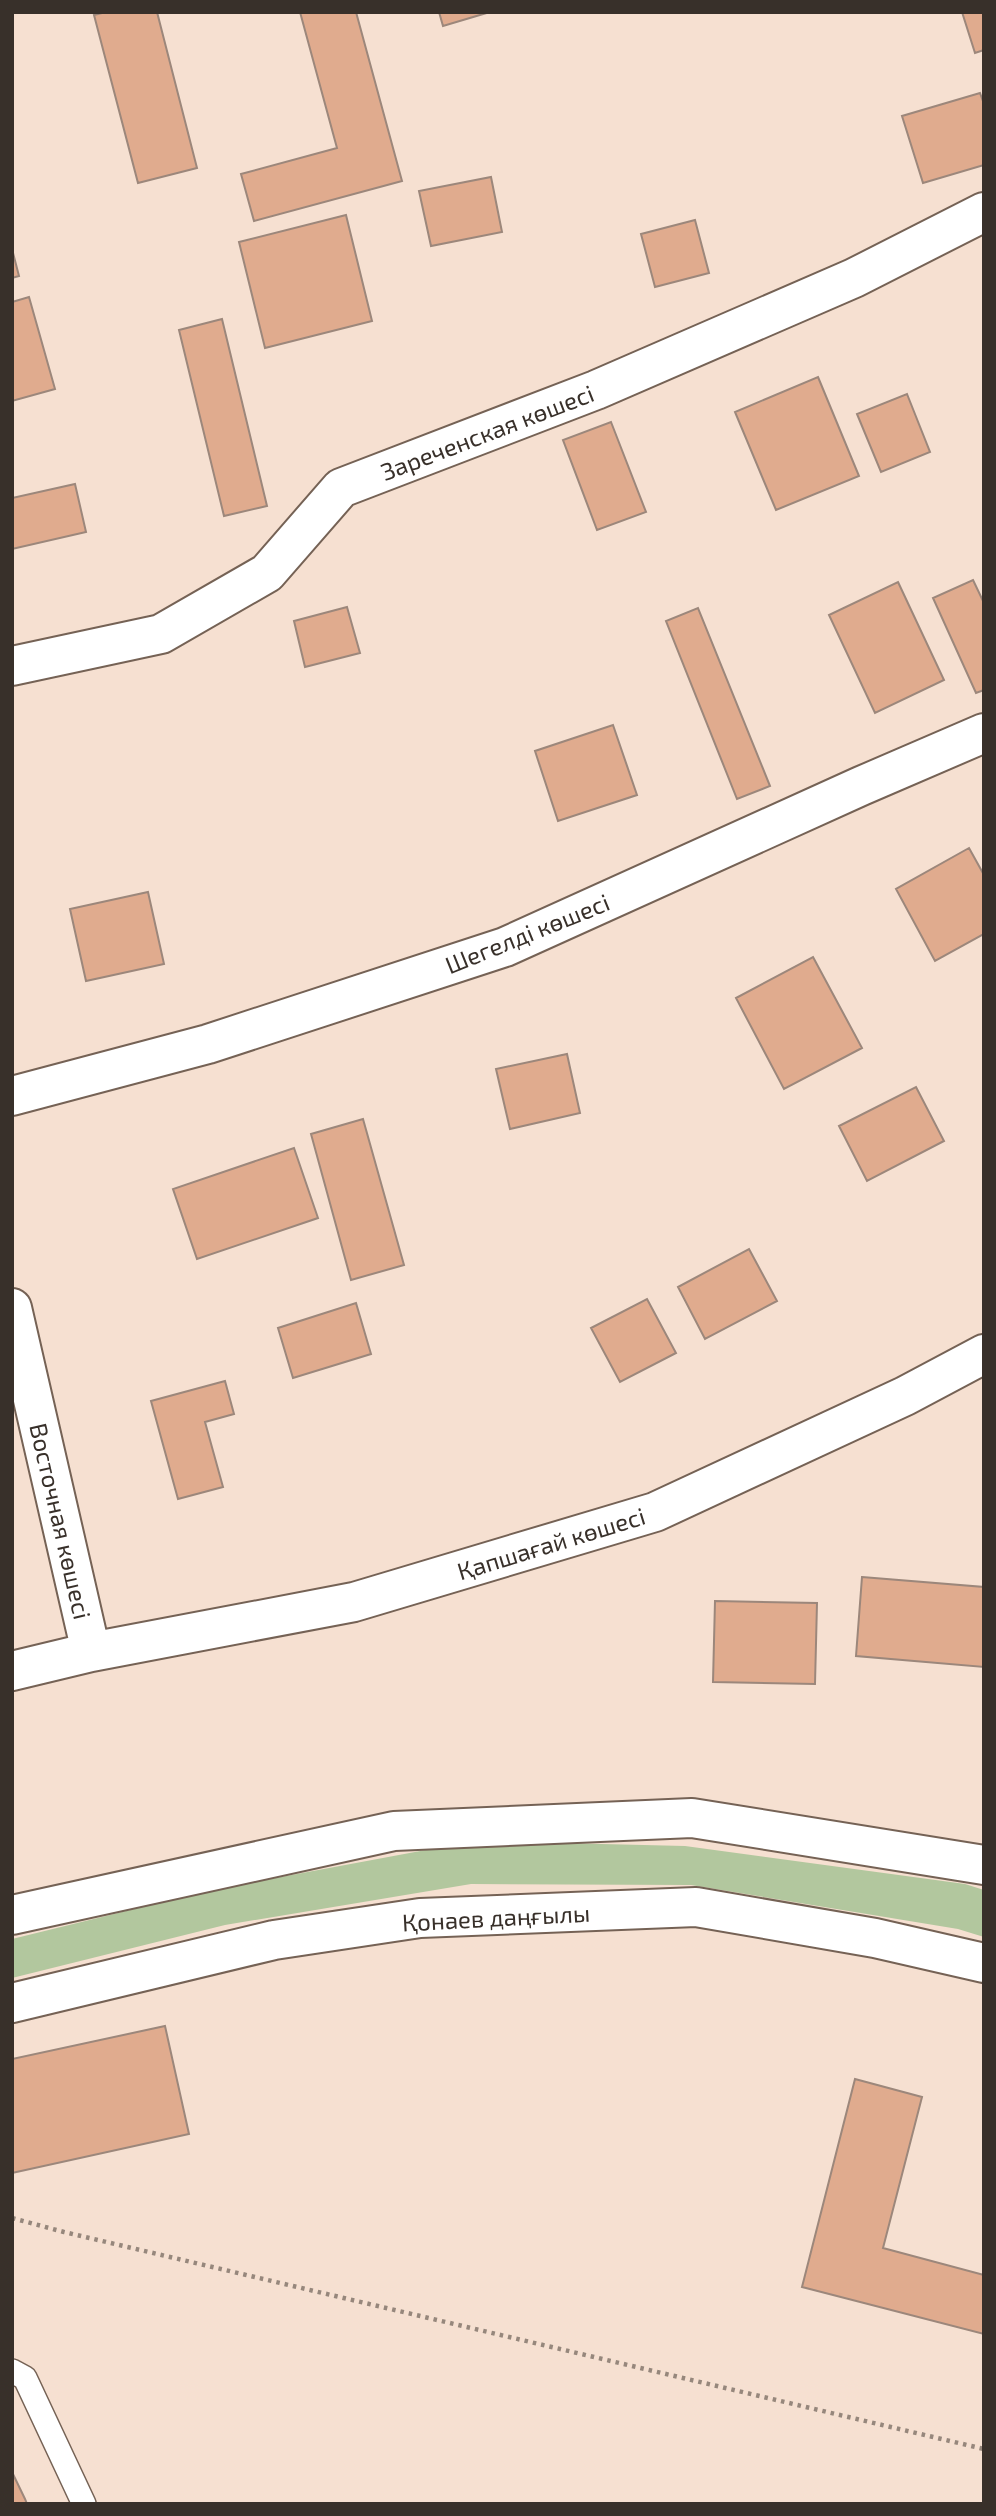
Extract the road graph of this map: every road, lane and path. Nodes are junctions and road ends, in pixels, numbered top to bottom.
1 (984, 212) edge
2 (12, 666) edge
3 (984, 733) edge
4 (12, 1096) edge
5 (12, 1308) edge
6 (984, 1354) edge
7 (91, 1652) junction
8 (12, 1671) edge
9 (984, 1865) edge
10 (12, 1915) edge
11 (984, 1963) edge
12 (12, 2003) edge
13 (12, 2218) edge
14 (12, 2371) edge
15 (984, 2449) edge
16 (85, 2504) edge

1 - 2 street, Зареченская көшесі
3 - 4 street, Шегелді көшесі
5 - 7 street, Восточная көшесі
6 - 7 street, Қапшағай көшесі
7 - 8 street, Қапшағай көшесі
9 - 10 street
11 - 12 street, Қонаев даңғылы
13 - 15 path
14 - 16 lane

